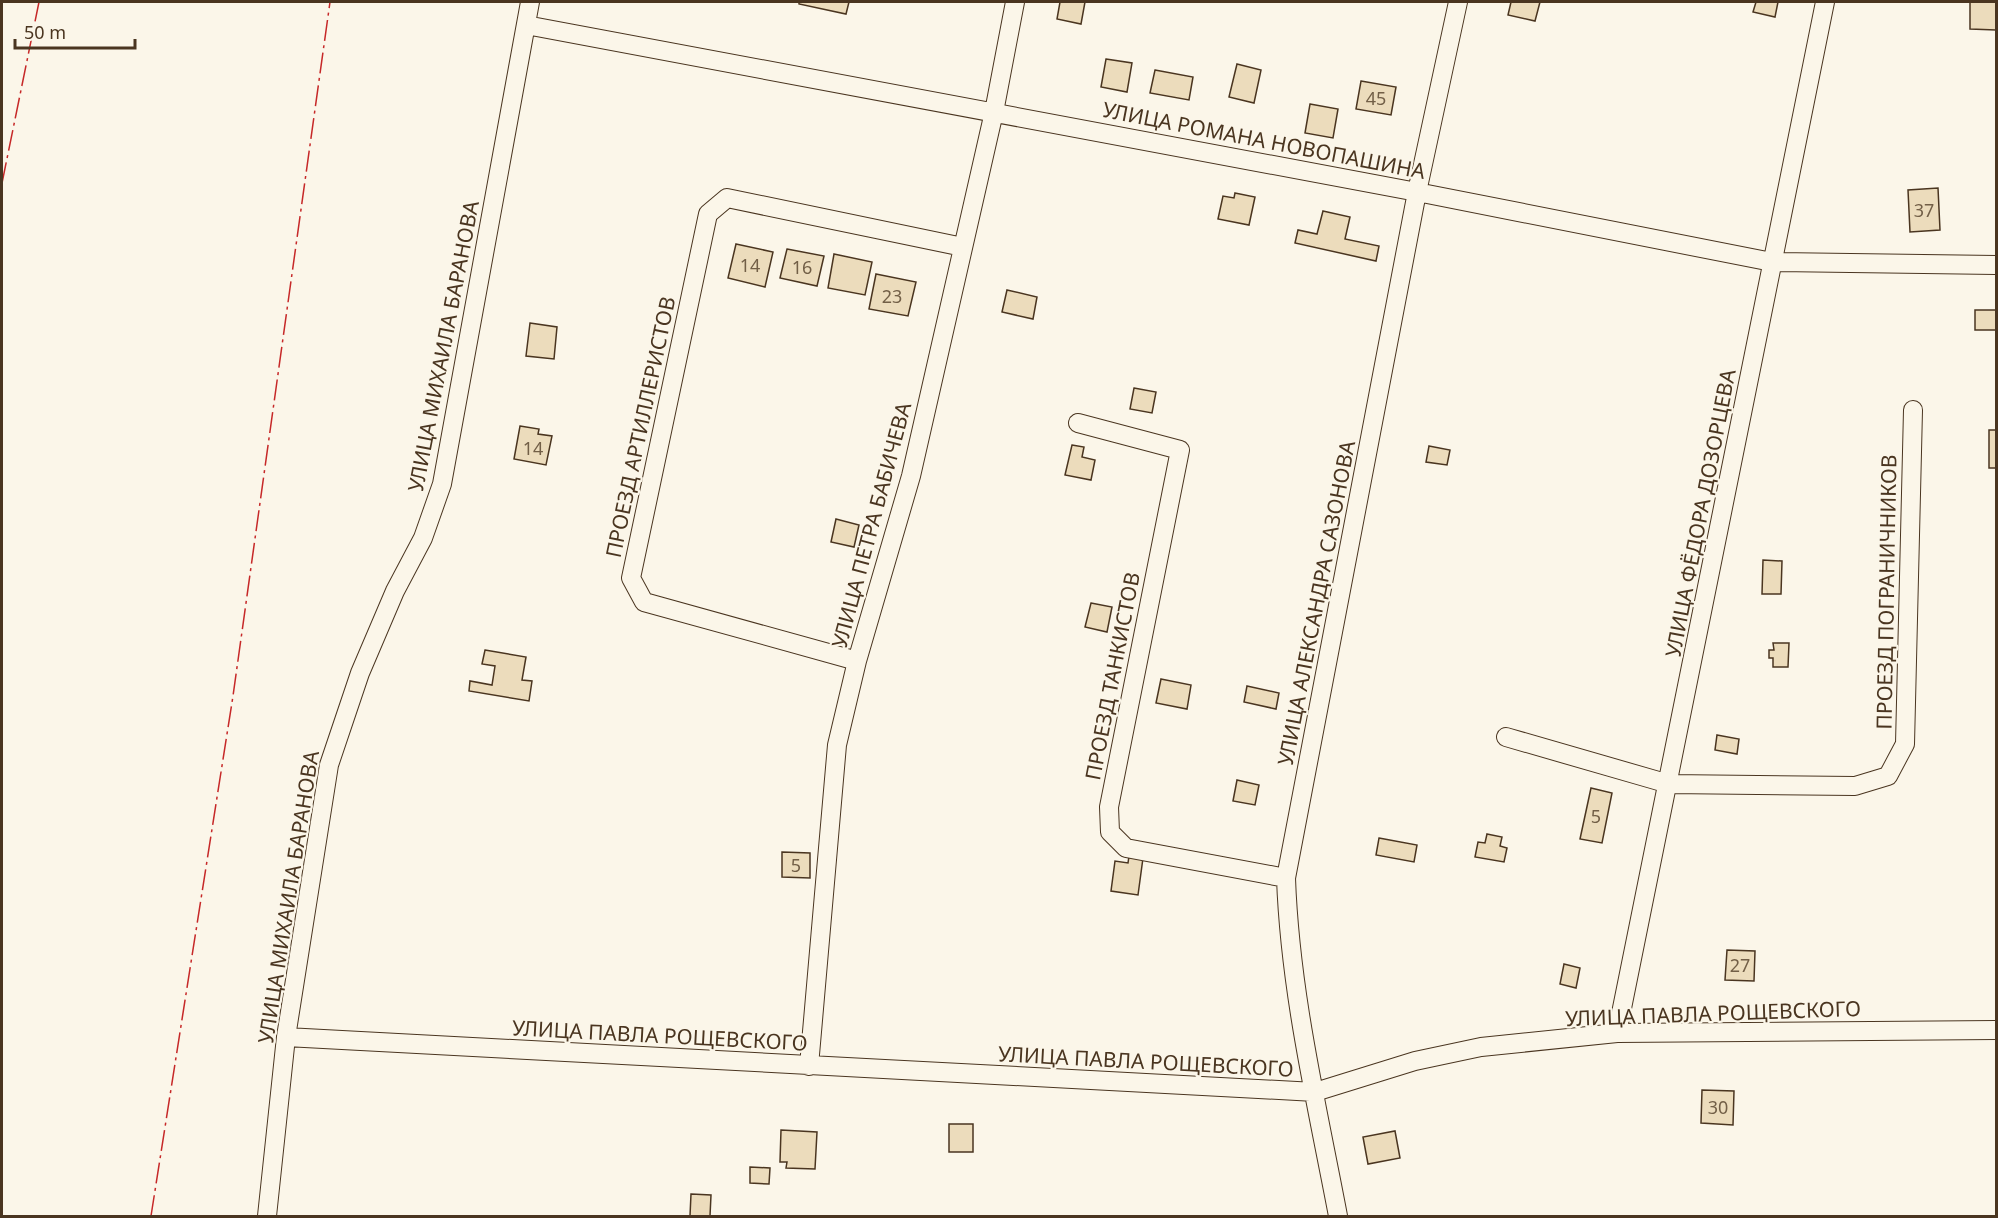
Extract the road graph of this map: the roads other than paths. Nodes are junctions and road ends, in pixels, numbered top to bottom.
1 (530, 2) edge
2 (1015, 2) edge
3 (1458, 2) edge
4 (1825, 2) edge
5 (526, 25) junction
6 (994, 112) junction
7 (1417, 192) junction
8 (963, 247) junction
9 (1772, 262) junction
10 (1996, 265) edge
11 (1913, 410) dead end
12 (1078, 423) dead end
13 (857, 661) junction
14 (1506, 737) dead end
15 (1669, 784) junction
16 (1286, 878) junction
17 (1996, 1030) edge
18 (1617, 1033) junction
19 (286, 1037) junction
20 (809, 1066) junction
21 (1315, 1092) junction
22 (267, 1216) edge
23 (1338, 1216) edge

1 - 5 street, УЛИЦА МИХАИЛА БАРАНОВА
2 - 6 street, УЛИЦА ПЕТРА БАБИЧЕВА
3 - 7 street, УЛИЦА АЛЕКСАНДРА САЗОНОВА
4 - 9 street, УЛИЦА ФЁДОРА ДОЗОРЦЕВА
5 - 6 street, УЛИЦА РОМАНА НОВОПАШИНА
5 - 19 street, УЛИЦА МИХАИЛА БАРАНОВА
6 - 7 street, УЛИЦА РОМАНА НОВОПАШИНА
6 - 8 street, УЛИЦА ПЕТРА БАБИЧЕВА
7 - 9 street, УЛИЦА РОМАНА НОВОПАШИНА
7 - 16 street, УЛИЦА АЛЕКСАНДРА САЗОНОВА
8 - 13 street, УЛИЦА ПЕТРА БАБИЧЕВА
8 - 13 street, ПРОЕЗД АРТИЛЛЕРИСТОВ
9 - 10 street, УЛИЦА РОМАНА НОВОПАШИНА
9 - 15 street, УЛИЦА ФЁДОРА ДОЗОРЦЕВА
11 - 15 street, ПРОЕЗД ПОГРАНИЧНИКОВ
12 - 16 street, ПРОЕЗД ТАНКИСТОВ
13 - 20 street, УЛИЦА ПЕТРА БАБИЧЕВА
14 - 15 street, ПРОЕЗД ПОГРАНИЧНИКОВ
15 - 18 street, УЛИЦА ФЁДОРА ДОЗОРЦЕВА
16 - 21 street, УЛИЦА АЛЕКСАНДРА САЗОНОВА
17 - 18 street, УЛИЦА ПАВЛА РОЩЕВСКОГО
18 - 21 street, УЛИЦА ПАВЛА РОЩЕВСКОГО
19 - 20 street, УЛИЦА ПАВЛА РОЩЕВСКОГО
19 - 22 street, УЛИЦА МИХАИЛА БАРАНОВА
20 - 21 street, УЛИЦА ПАВЛА РОЩЕВСКОГО
21 - 23 street, УЛИЦА АЛЕКСАНДРА САЗОНОВА

